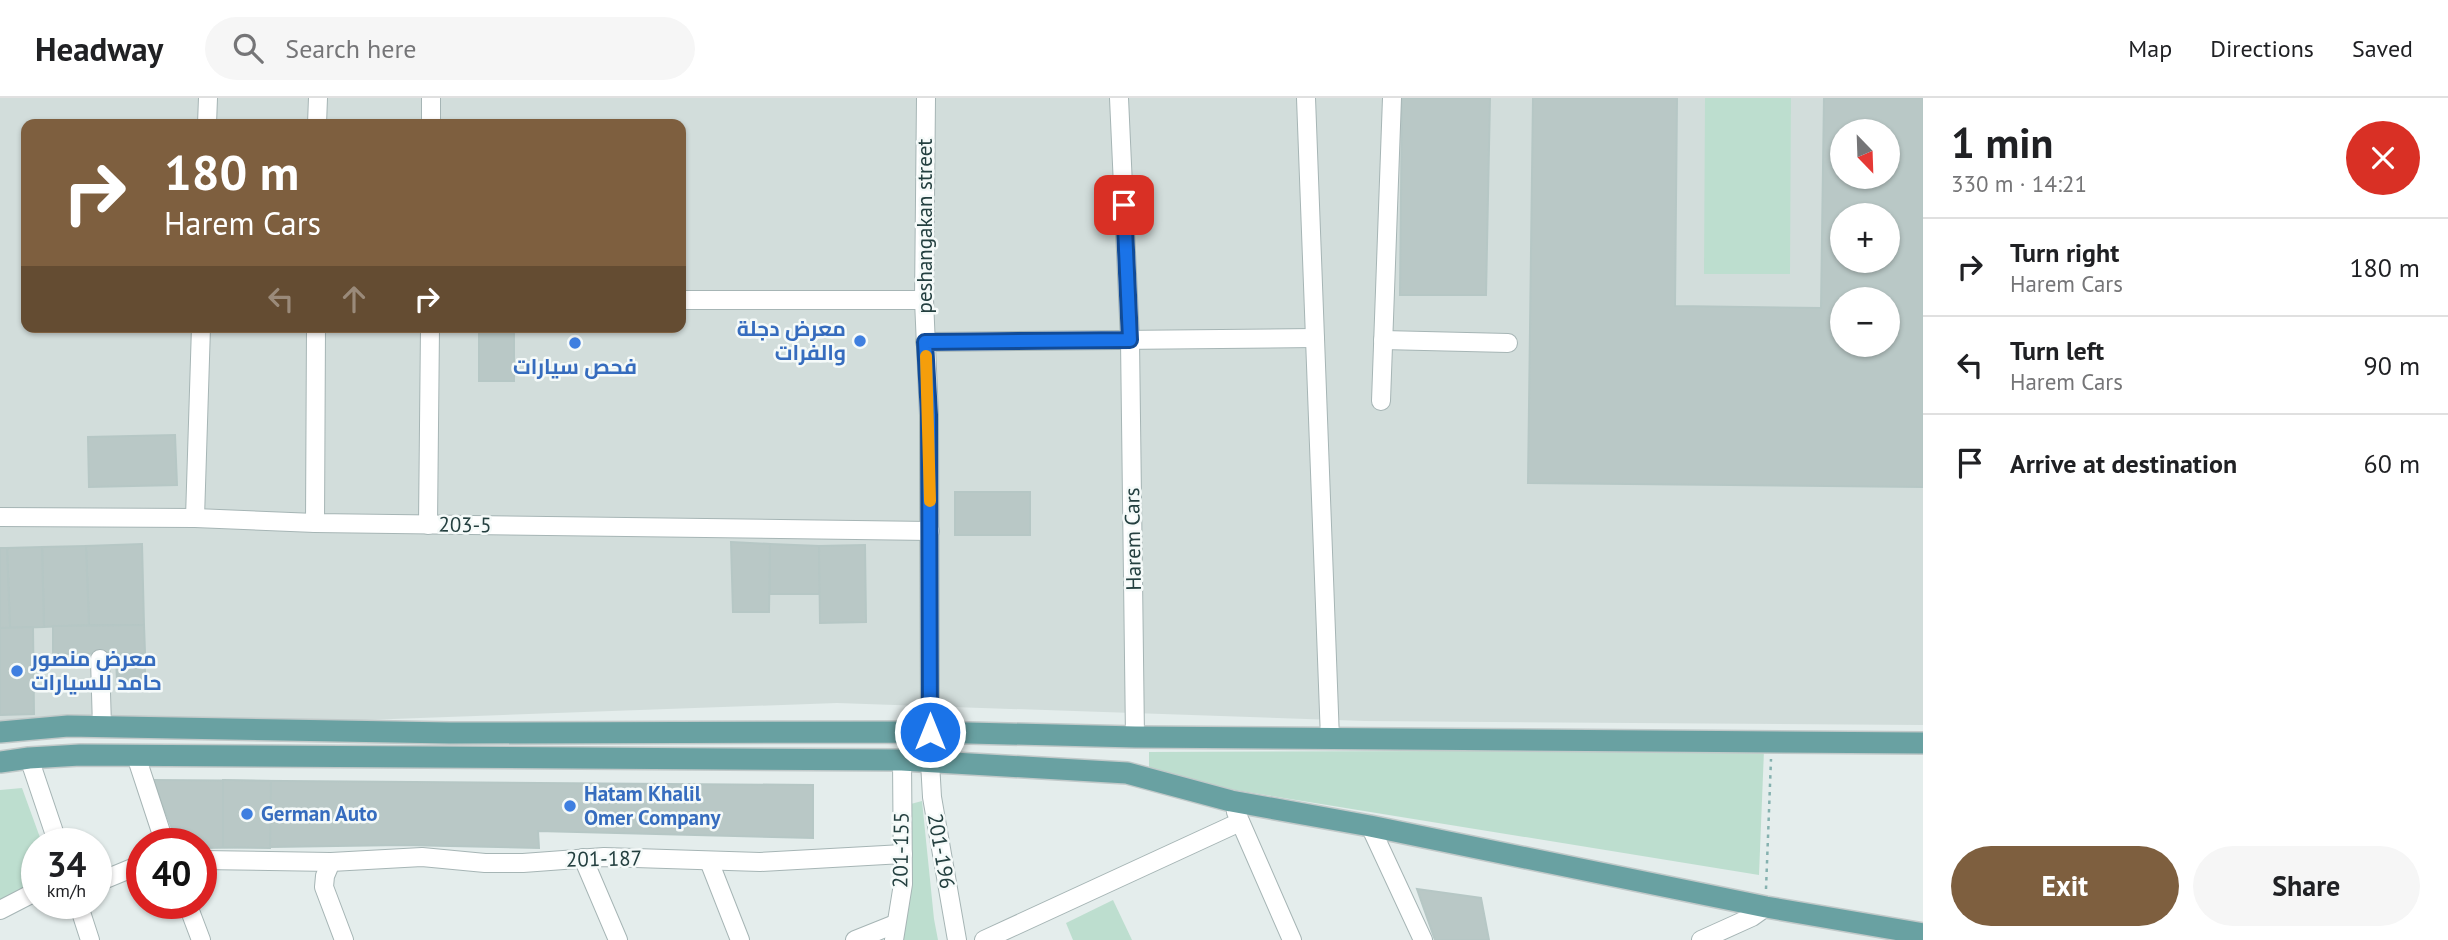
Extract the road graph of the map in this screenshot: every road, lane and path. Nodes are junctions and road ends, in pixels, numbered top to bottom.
1 (208, 98) edge
2 (318, 98) edge
3 (431, 98) edge
4 (926, 98) edge
5 (1119, 98) edge
6 (1306, 98) edge
7 (1392, 98) edge
8 (207, 119) edge
9 (317, 119) edge
10 (431, 119) edge
11 (686, 300) edge
12 (924, 300) junction
13 (201, 333) edge
14 (316, 333) edge
15 (430, 333) edge
16 (1315, 338) junction
17 (1130, 340) junction
18 (1383, 341) junction
19 (925, 342) junction
20 (1508, 343) dead end
21 (1381, 401) dead end
22 (0, 517) edge
23 (195, 518) junction
24 (314, 523) junction
25 (428, 525) junction
26 (930, 531) junction
27 (100, 660) dead end
28 (79, 727) junction
29 (102, 727) junction
30 (0, 732) edge
31 (930, 732) junction
32 (450, 733) junction
33 (1135, 737) junction
34 (1330, 739) junction
35 (1771, 743) junction
36 (1923, 743) edge
37 (80, 755) junction
38 (136, 756) junction
39 (29, 758) junction
40 (451, 758) junction
41 (902, 760) junction
42 (0, 762) edge
43 (930, 762) junction
44 (1127, 773) junction
45 (901, 797) junction
46 (932, 797) junction
47 (1231, 801) junction
48 (1240, 822) junction
49 (1370, 826) junction
50 (53, 828) edge
51 (160, 828) edge
52 (903, 854) junction
53 (583, 858) junction
54 (217, 860) edge
55 (709, 861) junction
56 (331, 862) junction
57 (21, 899) edge
58 (1766, 906) junction
59 (0, 910) edge
60 (83, 919) edge
61 (193, 919) edge
62 (894, 932) edge
63 (1908, 935) edge
64 (90, 940) edge
65 (201, 940) edge
66 (344, 940) edge
67 (618, 940) edge
68 (740, 940) edge
69 (855, 940) edge
70 (957, 940) edge
71 (984, 940) edge
72 (1292, 940) edge
73 (1423, 940) edge
74 (1700, 940) edge

1 - 8 street
2 - 9 street
3 - 10 street
4 - 12 street, peshangakan street
5 - 17 street, Harem Cars
6 - 16 street
7 - 18 street
11 - 12 street
12 - 19 street, peshangakan street
13 - 23 street
14 - 24 street
15 - 25 street
16 - 17 street
16 - 34 street
17 - 19 street
17 - 33 street, Harem Cars
18 - 20 street
18 - 21 street
19 - 26 street, peshangakan street
22 - 23 street, 203-5
23 - 24 street, 203-5
24 - 25 street, 203-5
25 - 26 street, 203-5
26 - 31 street, peshangakan street
27 - 29 street
28 - 29 main road
28 - 30 main road
28 - 37 main road
29 - 32 main road
31 - 32 main road
31 - 33 main road
32 - 40 main road
33 - 34 main road
33 - 44 main road
34 - 35 main road
35 - 36 main road
35 - 58 path
37 - 38 main road
37 - 39 main road
38 - 40 main road
38 - 51 street
39 - 42 main road
39 - 50 street
40 - 41 main road
41 - 43 main road
41 - 45 street, 201-155
43 - 44 main road
43 - 46 street, 201-196
44 - 47 main road
45 - 46 street
45 - 52 street, 201-155
46 - 70 street, 201-196
47 - 48 street
47 - 49 main road
48 - 71 street
48 - 72 street
49 - 58 main road
49 - 73 street
52 - 55 street, 201-187
52 - 62 street, 201-155
53 - 55 street, 201-187
53 - 56 street, 201-187
53 - 67 street
54 - 56 street, 201-187
55 - 68 street
56 - 66 street
57 - 59 street
58 - 63 main road
58 - 74 street
60 - 64 street
61 - 65 street
62 - 69 street

